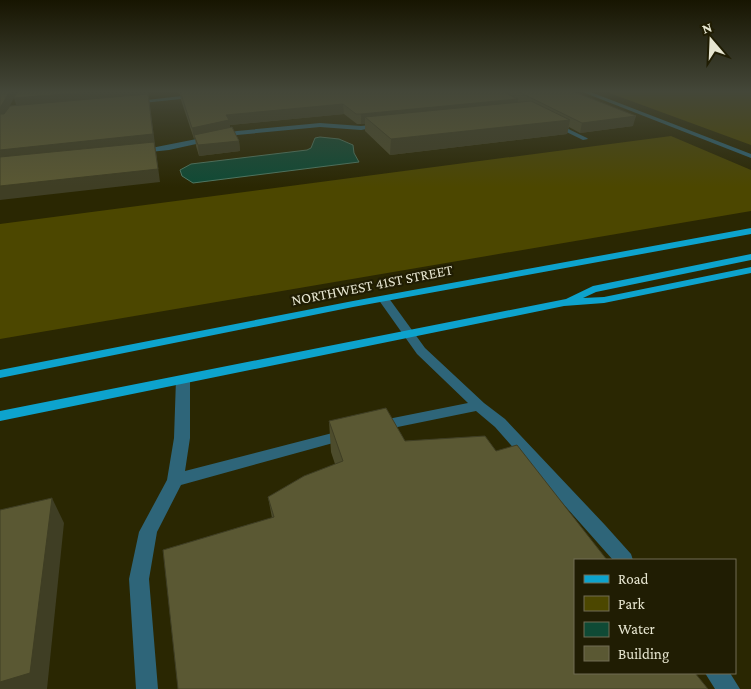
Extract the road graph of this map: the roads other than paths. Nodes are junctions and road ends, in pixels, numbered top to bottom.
1 (553, 123) edge
2 (666, 123) edge
3 (391, 125) edge
4 (585, 139) dead end
5 (132, 152) edge
6 (751, 156) edge
7 (751, 231) edge
8 (751, 258) edge
9 (751, 270) edge
10 (384, 299) junction
11 (564, 303) junction
12 (409, 334) junction
13 (2, 374) edge
14 (183, 379) junction
15 (479, 406) junction
16 (0, 416) edge
17 (175, 480) junction
18 (623, 559) edge
19 (717, 674) edge
20 (147, 689) edge
21 (729, 689) edge

1 - 4 street
2 - 6 street
3 - 5 street
7 - 10 main road, NORTHWEST 41ST STREET
8 - 11 main road
9 - 11 main road
10 - 12 street
10 - 13 main road, NORTHWEST 41ST STREET
11 - 12 main road
12 - 14 main road
12 - 15 street
14 - 16 main road
14 - 17 street
15 - 17 street
15 - 18 street
17 - 20 street
19 - 21 street

